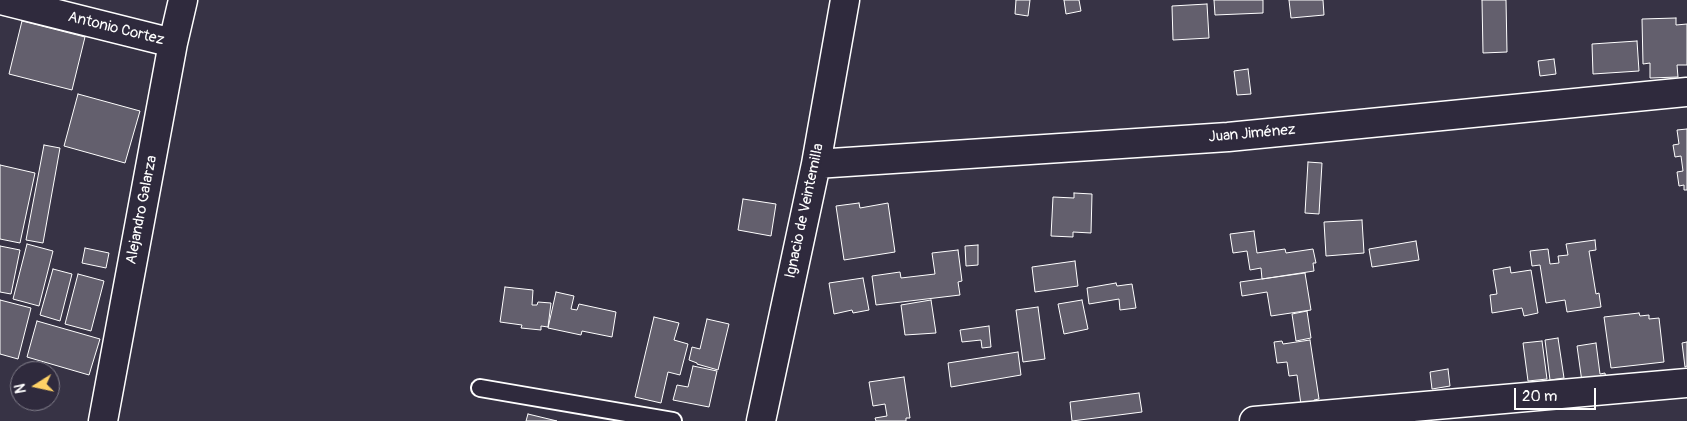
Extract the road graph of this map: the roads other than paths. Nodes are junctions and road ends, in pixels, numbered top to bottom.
1 (1, 0) edge
2 (183, 0) edge
3 (845, 0) edge
4 (173, 43) junction
5 (1687, 92) edge
6 (816, 164) junction
7 (1687, 383) edge
8 (480, 388) dead end
9 (103, 421) edge
10 (673, 421) edge
11 (760, 421) edge
12 (1254, 421) edge

1 - 4 street, Antonio Cortez
2 - 4 street, Alejandro Galarza
3 - 6 street, Ignacio de Veintemilla
4 - 9 street, Alejandro Galarza
5 - 6 street, Juan Jiménez
6 - 11 street, Ignacio de Veintemilla
7 - 12 street
8 - 10 lane

